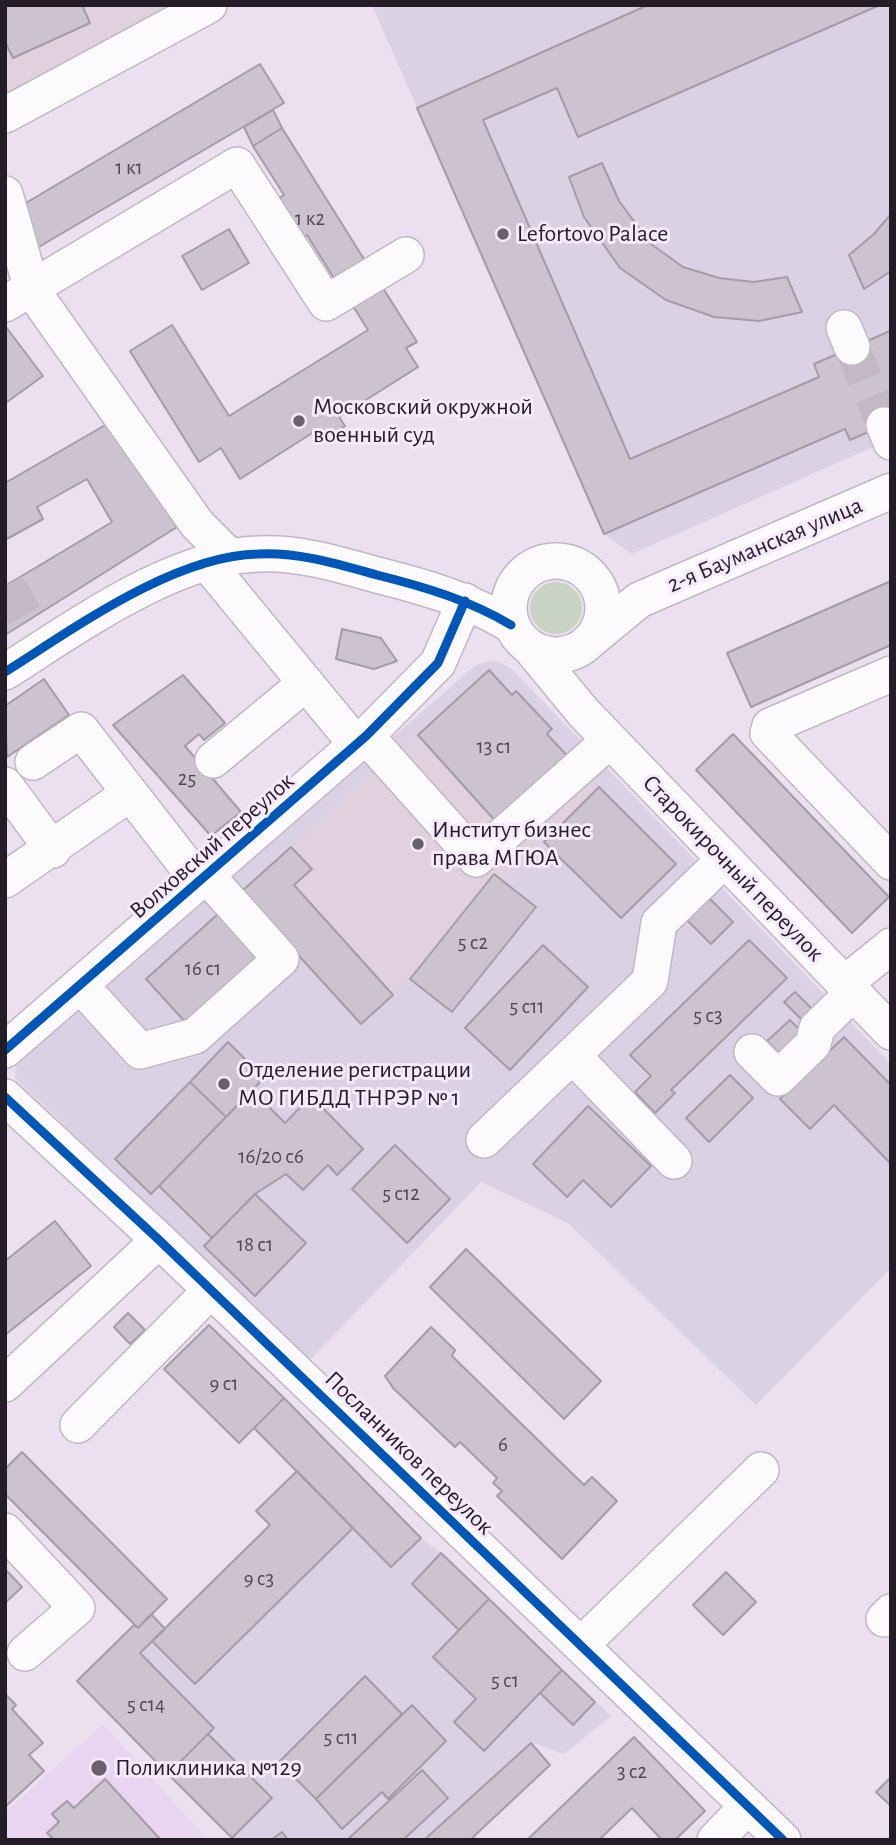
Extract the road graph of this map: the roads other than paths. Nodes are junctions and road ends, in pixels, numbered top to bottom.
1 (209, 5) edge
2 (5, 115) edge
3 (5, 194) edge
4 (406, 255) dead end
5 (15, 291) edge
6 (891, 491) edge
7 (218, 560) junction
8 (531, 567) junction
9 (597, 584) junction
10 (450, 596) junction
11 (639, 600) junction
12 (522, 637) junction
13 (586, 644) junction
14 (5, 672) edge
15 (891, 674) edge
16 (306, 682) junction
17 (576, 703) junction
18 (361, 740) junction
19 (610, 740) junction
20 (213, 760) dead end
21 (33, 762) dead end
22 (5, 785) edge
23 (129, 794) junction
24 (53, 850) junction
25 (725, 859) junction
26 (891, 862) edge
27 (5, 880) edge
28 (203, 880) junction
29 (891, 946) edge
30 (81, 986) junction
31 (849, 988) junction
32 (891, 1032) edge
33 (5, 1050) edge
34 (752, 1052) dead end
35 (573, 1056) junction
36 (5, 1097) edge
37 (484, 1140) dead end
38 (674, 1161) dead end
39 (159, 1240) junction
40 (211, 1290) junction
41 (5, 1384) edge
42 (78, 1424) dead end
43 (761, 1470) dead end
44 (5, 1531) edge
45 (581, 1645) junction
46 (25, 1653) dead end
47 (748, 1806) junction
48 (715, 1840) edge
49 (783, 1840) edge

1 - 2 street
3 - 5 street
4 - 5 street
5 - 7 street
6 - 11 street, 2-я Бауманская улица
7 - 10 street
7 - 14 street
7 - 16 street
8 - 9 street
8 - 10 street
8 - 12 street
9 - 11 street, 2-я Бауманская улица
9 - 13 street
10 - 12 street
10 - 18 street, Волховский переулок
11 - 13 street, 2-я Бауманская улица
12 - 13 street
12 - 17 street, Старокирочный переулок
13 - 17 street
15 - 26 street
16 - 18 street
16 - 20 street
17 - 19 street, Старокирочный переулок
18 - 19 street
18 - 28 street, Волховский переулок
19 - 25 street, Старокирочный переулок
21 - 23 street
22 - 24 street
23 - 24 street
23 - 28 street
24 - 27 street
25 - 31 street, Старокирочный переулок
25 - 35 street
28 - 30 street, Волховский переулок
28 - 30 street
29 - 31 street
30 - 33 street, Волховский переулок
31 - 32 street, Старокирочный переулок
31 - 34 street
35 - 37 street
35 - 38 street
36 - 39 street, Посланников переулок
39 - 40 street, Посланников переулок
39 - 41 street
40 - 42 street
40 - 45 street, Посланников переулок
43 - 45 street
44 - 46 street
45 - 47 street, Посланников переулок
47 - 48 street
47 - 49 street, Посланников переулок

